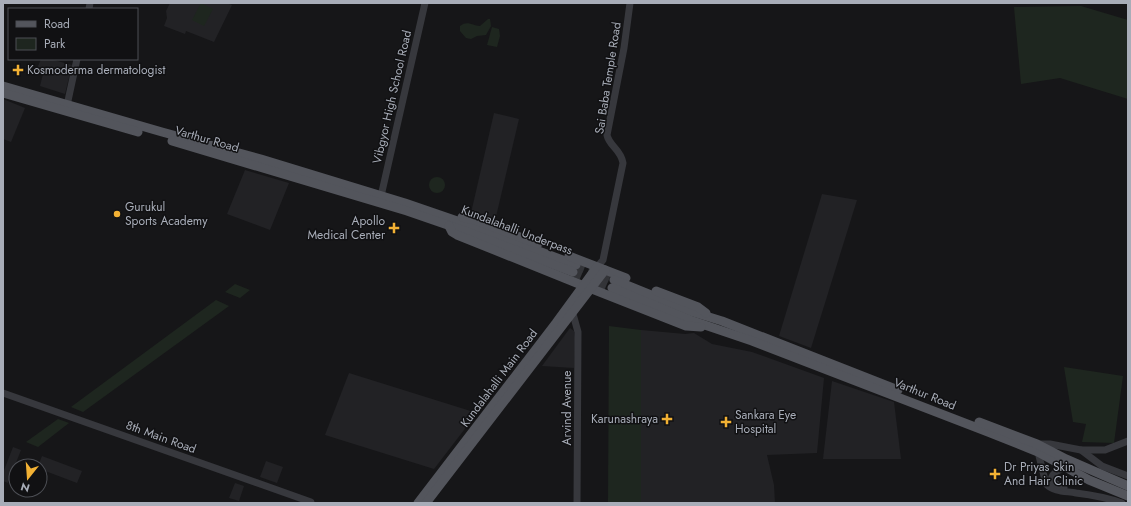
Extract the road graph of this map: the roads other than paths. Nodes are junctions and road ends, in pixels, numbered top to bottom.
1 (425, 3) edge
2 (630, 3) edge
3 (77, 60) edge
4 (3, 86) edge
5 (3, 93) edge
6 (67, 108) junction
7 (284, 170) junction
8 (381, 196) junction
9 (450, 222) junction
10 (603, 268) junction
11 (574, 269) tunnel mouth
12 (591, 289) junction
13 (573, 314) junction
14 (714, 318) junction
15 (708, 326) junction
16 (3, 393) edge
17 (1128, 441) edge
18 (1037, 448) junction
19 (1081, 450) junction
20 (1065, 467) junction
21 (1085, 468) junction
22 (1128, 476) edge
23 (1128, 486) edge
24 (1075, 492) junction
25 (1128, 496) edge
26 (311, 502) edge
27 (418, 503) edge
28 (426, 503) edge
29 (577, 503) edge
30 (1122, 503) edge

1 - 8 street, Vibgyor High School Road
2 - 10 street, Sai Baba Temple Road
3 - 6 street
4 - 6 main road, Varthur Road
5 - 6 main road, Varthur Road
6 - 7 main road, Varthur Road
7 - 8 main road, Varthur Road
7 - 9 main road, Varthur Road
8 - 9 main road, Varthur Road
9 - 10 main road
9 - 11 main road, Kundalahalli Underpass
9 - 12 main road
10 - 12 main road, Kundalahalli Main Road
10 - 14 main road
12 - 13 main road, Kundalahalli Main Road
12 - 15 main road
12 - 27 main road, Kundalahalli Main Road
13 - 28 main road, Kundalahalli Main Road
13 - 29 street, Arvind Avenue
14 - 15 main road
14 - 18 main road, Varthur Road
15 - 18 main road, Varthur Road
16 - 26 street, 8th Main Road
17 - 19 street
18 - 19 street
18 - 20 main road, Varthur Road
18 - 21 main road, Varthur Road
18 - 24 street
19 - 21 street
19 - 22 street
20 - 24 street
20 - 25 main road, Varthur Road
21 - 23 main road, Varthur Road
24 - 30 street

